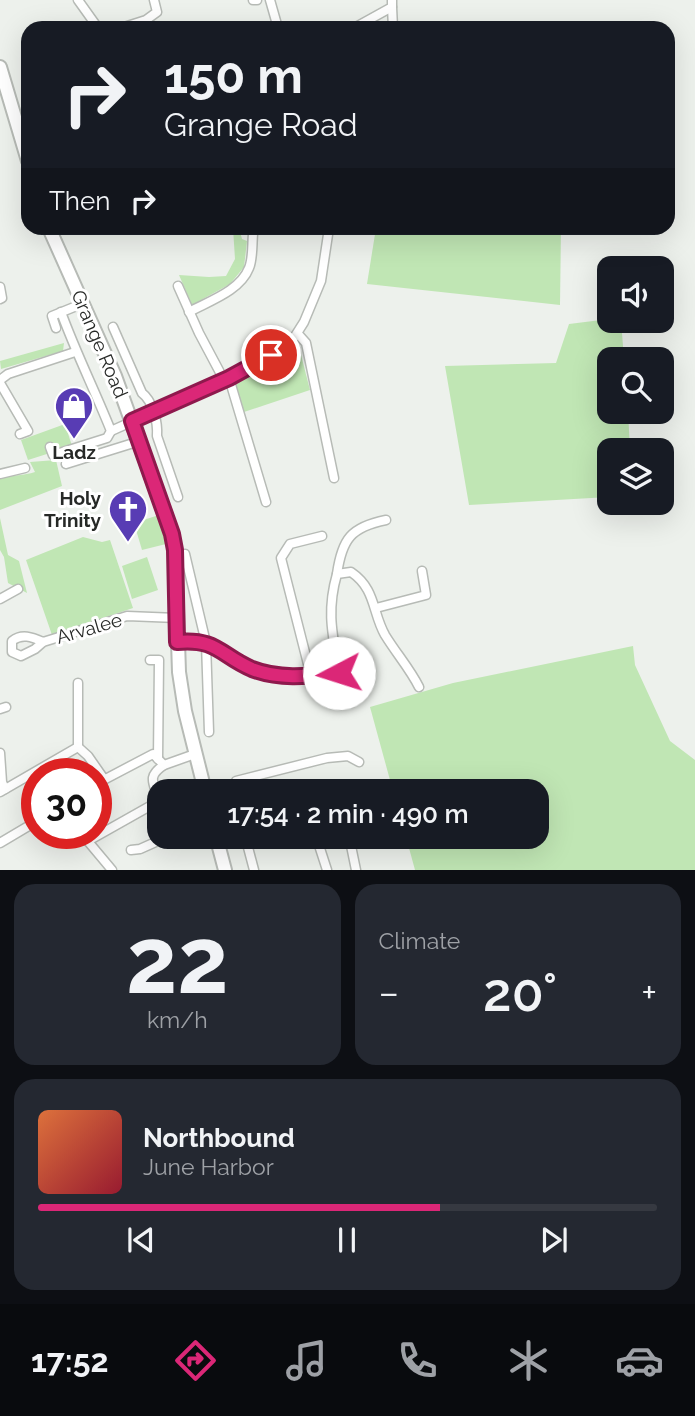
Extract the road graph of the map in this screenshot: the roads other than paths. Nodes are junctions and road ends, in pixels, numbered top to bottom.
1 (78, 0) edge
2 (154, 0) edge
3 (270, 0) edge
4 (392, 4) edge
5 (93, 21) edge
6 (143, 21) edge
7 (276, 21) edge
8 (365, 21) edge
9 (0, 67) edge
10 (21, 138) edge
11 (52, 235) edge
12 (253, 235) edge
13 (328, 235) edge
14 (178, 286) dead end
15 (0, 287) edge
16 (0, 299) edge
17 (84, 303) junction
18 (61, 312) junction
19 (189, 312) junction
20 (113, 327) dead end
21 (56, 328) dead end
22 (298, 334) junction
23 (75, 352) junction
24 (226, 379) junction
25 (0, 382) edge
26 (152, 411) junction
27 (132, 421) junction
28 (111, 431) junction
29 (20, 434) dead end
30 (140, 441) junction
31 (50, 447) dead end
32 (66, 464) dead end
33 (25, 468) dead end
34 (0, 474) edge
35 (334, 478) dead end
36 (178, 497) dead end
37 (266, 502) dead end
38 (386, 520) dead end
39 (322, 536) dead end
40 (185, 554) dead end
41 (422, 571) dead end
42 (337, 574) junction
43 (18, 589) dead end
44 (0, 599) edge
45 (376, 608) junction
46 (177, 618) junction
47 (43, 642) dead end
48 (177, 642) junction
49 (206, 643) junction
50 (150, 660) dead end
51 (362, 669) dead end
52 (339, 673) junction
53 (311, 676) junction
54 (78, 683) dead end
55 (419, 687) dead end
56 (209, 732) dead end
57 (78, 747) junction
58 (0, 753) edge
59 (195, 754) junction
60 (89, 758) edge
61 (161, 762) junction
62 (359, 762) dead end
63 (112, 775) edge
64 (202, 779) edge
65 (244, 779) edge
66 (3, 790) edge
67 (112, 827) edge
68 (21, 831) edge
69 (0, 843) edge
70 (147, 847) edge
71 (98, 849) edge
72 (219, 849) edge
73 (248, 849) edge
74 (320, 849) edge
75 (352, 849) edge
76 (131, 850) dead end
77 (112, 870) edge
78 (225, 870) edge
79 (254, 870) edge
80 (327, 870) edge
81 (356, 870) edge

1 - 5 street
2 - 6 street
3 - 7 street
4 - 8 street
9 - 10 main road
11 - 17 main road, Grange Road
12 - 19 street
13 - 22 street
14 - 19 street
15 - 16 street
17 - 18 street
17 - 27 main road, Grange Road
18 - 21 street
18 - 23 street
19 - 24 street
20 - 26 street
22 - 24 street
22 - 35 street
23 - 25 street
23 - 28 street
24 - 26 street
24 - 37 street
25 - 29 street
26 - 27 street
26 - 36 street
27 - 28 street
27 - 30 main road, Grange Road
28 - 31 street
30 - 32 street
30 - 46 main road, Grange Road
33 - 34 street
38 - 42 street
39 - 53 street
40 - 49 street
41 - 45 street
42 - 45 street
42 - 52 street
43 - 44 street
45 - 55 street
46 - 47 street, Arvalee
46 - 48 main road, Grange Road
48 - 49 street
48 - 59 main road, Grange Road
49 - 53 street
49 - 56 street
50 - 61 street
51 - 52 street
52 - 53 street
54 - 57 street
57 - 60 street
57 - 66 street
58 - 66 street
59 - 61 street
59 - 64 main road, Grange Road
61 - 63 street
61 - 67 street
62 - 65 street
68 - 69 street
70 - 76 street
71 - 77 street
72 - 78 main road
73 - 79 street
74 - 80 street
75 - 81 street

